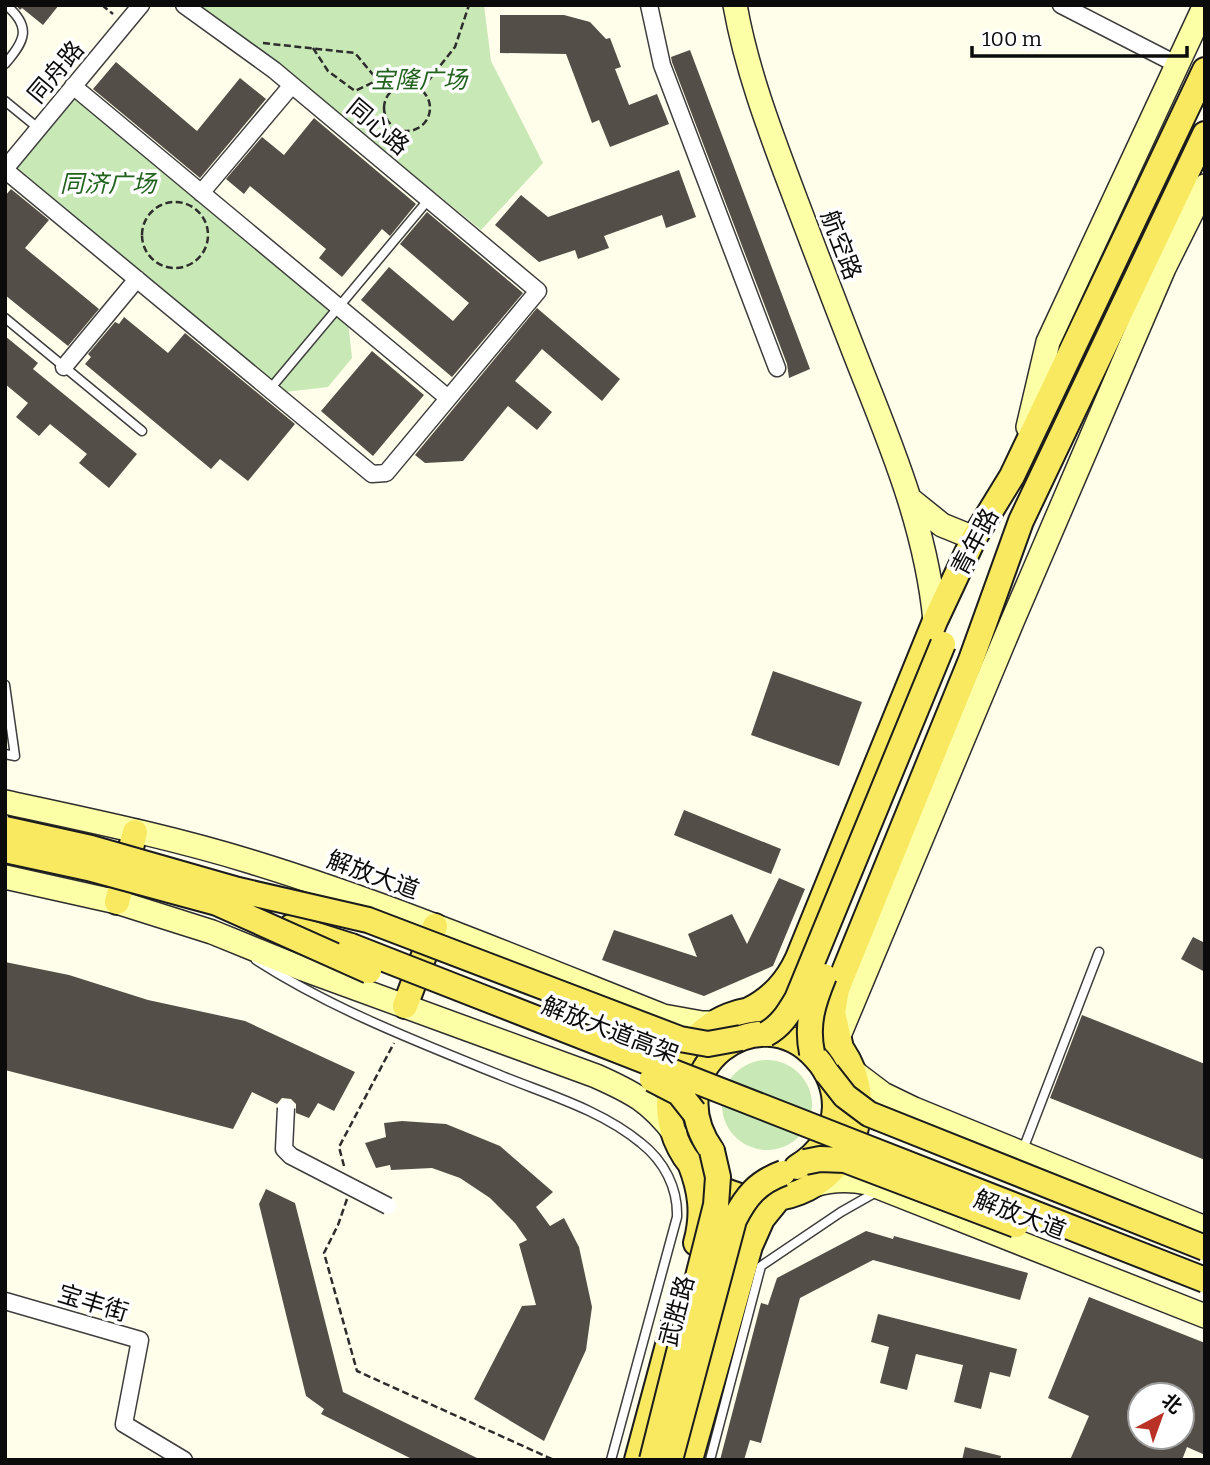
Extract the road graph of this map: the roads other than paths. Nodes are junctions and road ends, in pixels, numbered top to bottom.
1 (6, 5) edge
2 (141, 5) edge
3 (184, 5) edge
4 (649, 5) edge
5 (735, 5) edge
6 (1061, 5) edge
7 (1205, 5) edge
8 (5, 64) edge
9 (1176, 64) junction
10 (1205, 70) edge
11 (292, 85) junction
12 (73, 86) junction
13 (1164, 90) junction
14 (5, 101) edge
15 (38, 128) junction
16 (1205, 134) edge
17 (5, 169) edge
18 (1205, 186) edge
19 (1148, 189) junction
20 (201, 193) junction
21 (429, 199) junction
22 (1172, 251) junction
23 (137, 279) junction
24 (339, 307) junction
25 (5, 318) edge
26 (1101, 349) junction
27 (64, 367) junction
28 (777, 368) dead end
29 (270, 389) junction
30 (448, 398) junction
31 (142, 431) dead end
32 (1017, 465) junction
33 (911, 500) junction
34 (1021, 521) junction
35 (974, 538) junction
36 (944, 639) junction
37 (5, 685) edge
38 (5, 754) edge
39 (5, 791) edge
40 (5, 802) edge
41 (86, 819) junction
42 (5, 829) edge
43 (135, 832) junction
44 (5, 850) edge
45 (5, 877) edge
46 (238, 890) junction
47 (117, 902) junction
48 (217, 903) junction
49 (435, 926) junction
50 (212, 932) junction
51 (1099, 952) dead end
52 (405, 1006) junction
53 (749, 1010) junction
54 (714, 1023) junction
55 (766, 1034) junction
56 (741, 1038) junction
57 (840, 1043) junction
58 (820, 1063) junction
59 (854, 1072) junction
60 (286, 1108) dead end
61 (694, 1112) junction
62 (674, 1134) junction
63 (1021, 1154) junction
64 (690, 1162) junction
65 (810, 1174) junction
66 (882, 1189) junction
67 (779, 1198) junction
68 (388, 1206) dead end
69 (1205, 1228) edge
70 (1205, 1248) edge
71 (1205, 1263) edge
72 (1205, 1280) edge
73 (1205, 1295) edge
74 (5, 1301) edge
75 (1205, 1316) edge
76 (184, 1460) edge
77 (611, 1460) edge
78 (637, 1460) edge
79 (652, 1460) edge
80 (670, 1460) edge
81 (690, 1460) edge
82 (710, 1460) edge

1 - 8 lane
2 - 12 street, 同舟路
3 - 11 street, 同心路
4 - 28 street
5 - 33 main road, 航空路
6 - 9 street
7 - 9 main road
9 - 13 main road
10 - 19 main road, 青年路
11 - 20 street
11 - 21 street, 同心路
12 - 15 street, 同舟路
12 - 20 street
13 - 19 main road
13 - 32 main road
14 - 15 lane
15 - 17 street, 同舟路
16 - 26 main road, 青年路
17 - 23 street
18 - 22 main road
19 - 32 main road, 青年路
20 - 24 street
21 - 24 lane
21 - 30 street, 同心路
22 - 26 main road
22 - 57 main road
23 - 27 street
23 - 29 street
24 - 29 lane
24 - 30 street
25 - 27 lane
26 - 34 main road, 青年路
27 - 31 lane
29 - 30 street
32 - 35 main road, 青年路
32 - 36 main road
33 - 35 main road
33 - 36 main road, 航空路
34 - 36 main road
34 - 57 main road, 青年路
35 - 36 main road, 青年路
36 - 53 main road, 青年路
36 - 55 main road, bridge
36 - 58 main road, bridge
37 - 38 lane
39 - 41 street
40 - 41 main road, 解放大道
41 - 43 main road, 解放大道
42 - 46 main road, 解放大道高架, bridge
43 - 47 main road
43 - 49 main road, 解放大道
44 - 48 main road, 解放大道高架, bridge
45 - 47 main road
46 - 56 main road, bridge
46 - 71 main road, 解放大道高架, bridge
47 - 50 main road
48 - 61 main road, bridge
48 - 72 main road, 解放大道高架, bridge
49 - 52 main road
49 - 54 main road, 解放大道
50 - 52 main road
50 - 77 lane
51 - 63 lane
52 - 62 main road
53 - 54 main road
53 - 57 main road
54 - 62 main road
55 - 56 main road
55 - 58 main road
56 - 61 main road, bridge
57 - 59 main road
58 - 65 main road, bridge
58 - 70 main road, bridge
59 - 63 main road
59 - 65 main road
60 - 68 street, bridge
61 - 79 main road, bridge
62 - 64 main road
63 - 69 main road
64 - 67 main road
64 - 78 main road, 武胜路
65 - 66 main road, 解放大道
65 - 67 main road
65 - 73 main road, bridge
65 - 80 main road, bridge
66 - 75 main road, 解放大道
66 - 82 lane
67 - 81 main road
74 - 76 street, 宝丰街

